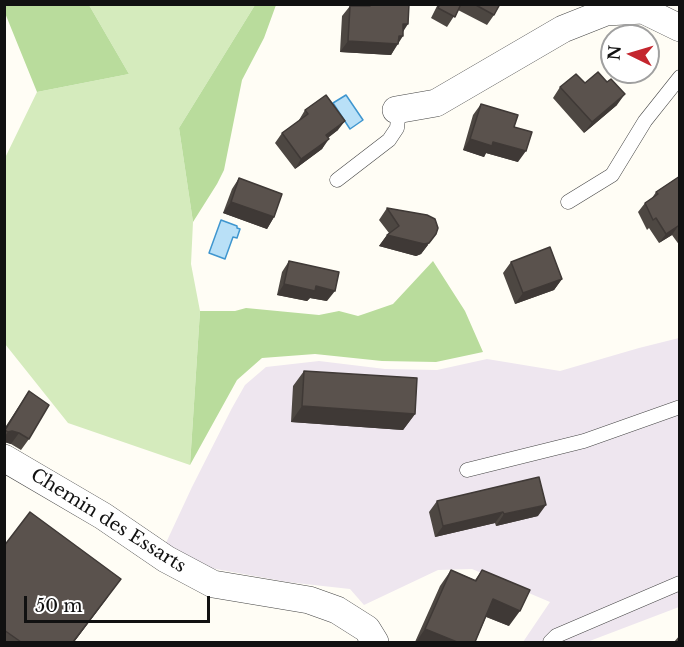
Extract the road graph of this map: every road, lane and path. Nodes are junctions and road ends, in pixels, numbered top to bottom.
1 (680, 28) edge
2 (680, 77) edge
3 (398, 110) joint
4 (337, 180) dead end
5 (568, 202) dead end
6 (680, 408) edge
7 (5, 459) edge
8 (467, 470) dead end
9 (680, 583) edge
10 (365, 638) edge
11 (550, 642) edge

1 - 3 street
2 - 5 lane
3 - 4 lane
6 - 8 lane
7 - 10 street, Chemin des Essarts
9 - 11 lane

